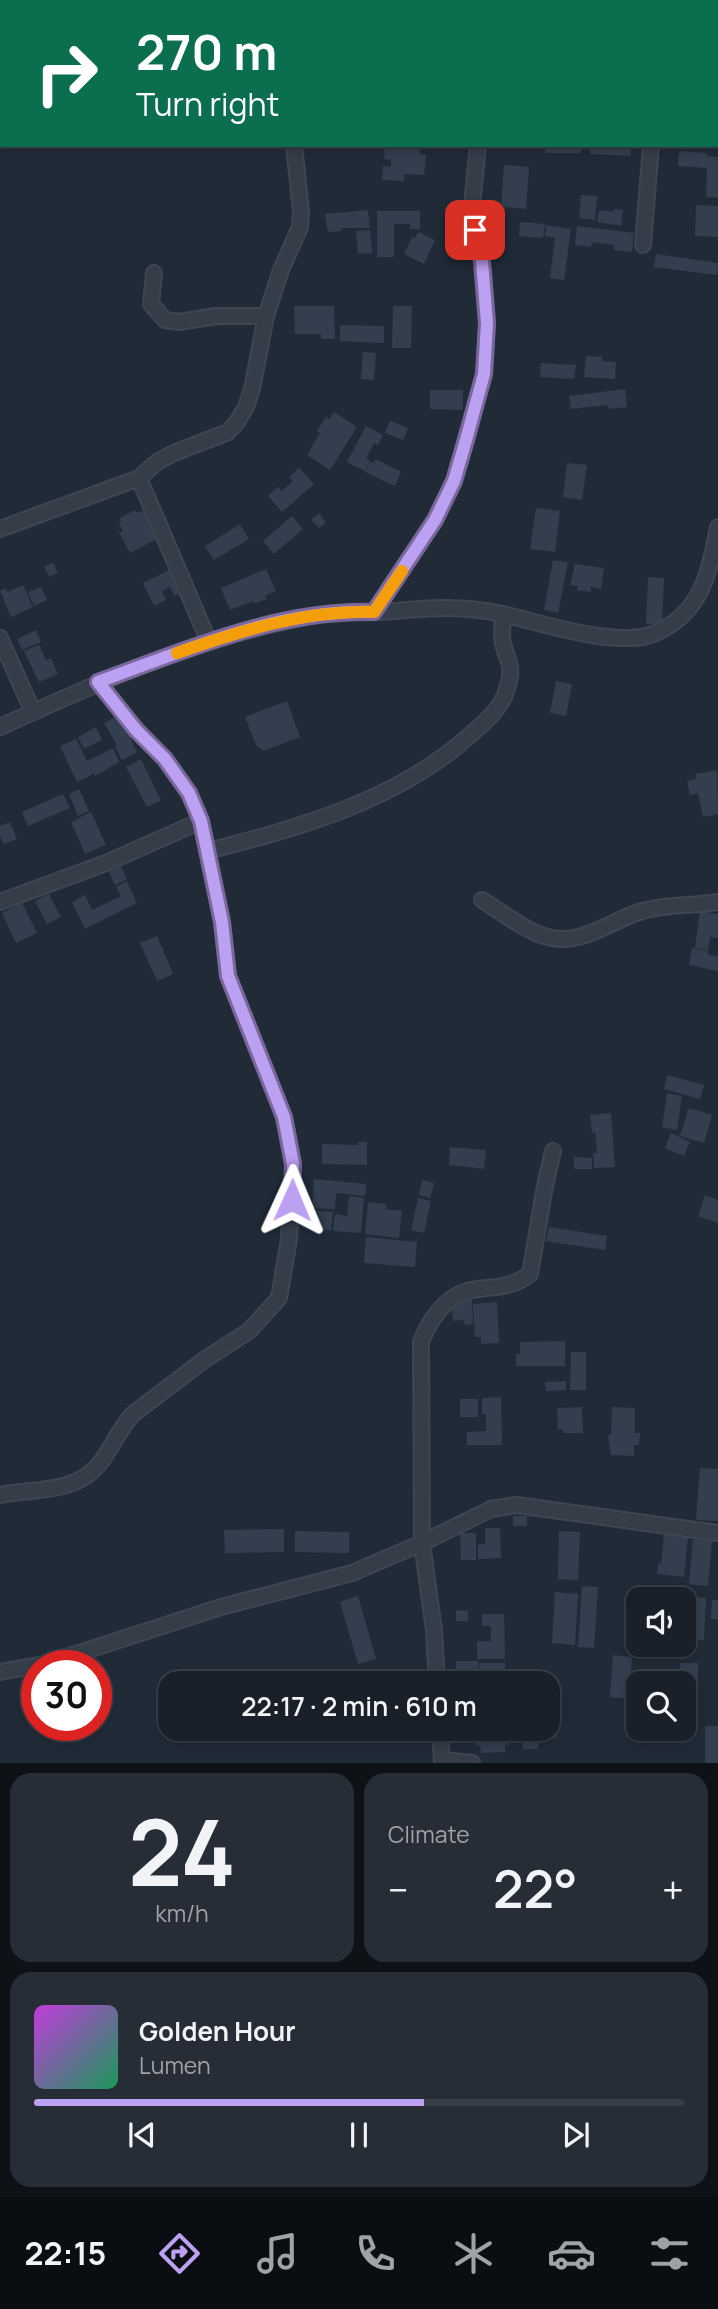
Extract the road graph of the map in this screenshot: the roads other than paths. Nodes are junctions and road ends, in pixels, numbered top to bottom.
1 (294, 147) edge
2 (478, 147) edge
3 (651, 147) edge
4 (643, 244) dead end
5 (154, 273) dead end
6 (266, 316) junction
7 (139, 478) junction
8 (718, 527) edge
9 (0, 529) edge
10 (374, 612) junction
11 (503, 614) junction
12 (0, 638) edge
13 (209, 642) junction
14 (98, 682) junction
15 (33, 712) junction
16 (0, 727) edge
17 (201, 821) junction
18 (208, 851) junction
19 (482, 900) dead end
20 (0, 902) edge
21 (718, 902) edge
22 (553, 1152) dead end
23 (0, 1495) edge
24 (718, 1533) edge
25 (422, 1543) junction
26 (437, 1671) edge
27 (0, 1672) edge
28 (441, 1741) edge
29 (442, 1761) edge
30 (472, 1763) edge

1 - 6 street
2 - 10 street
3 - 4 street
5 - 6 street
6 - 7 street
7 - 9 street
7 - 13 street
8 - 11 street
10 - 11 street
10 - 13 street
11 - 18 street
12 - 15 street
13 - 14 street
14 - 15 street
14 - 17 street
15 - 16 street
17 - 18 street
17 - 20 street
18 - 23 street
19 - 21 street
22 - 25 street
24 - 25 street
25 - 26 street
25 - 27 street
28 - 29 street
29 - 30 street

